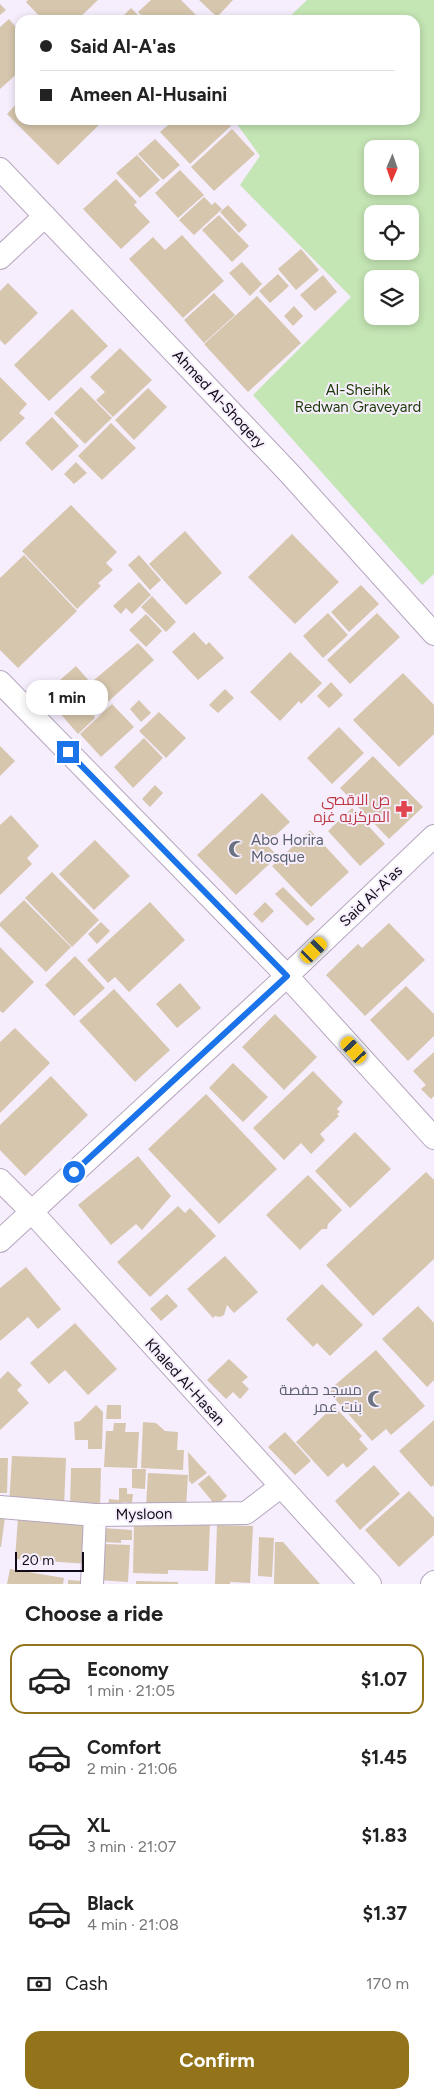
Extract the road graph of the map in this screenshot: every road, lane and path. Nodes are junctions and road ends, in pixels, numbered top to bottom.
1 (0, 169) edge
2 (45, 216) junction
3 (0, 258) edge
4 (434, 634) edge
5 (0, 682) edge
6 (434, 836) edge
7 (287, 976) junction
8 (434, 1138) edge
9 (0, 1180) edge
10 (31, 1211) junction
11 (0, 1241) edge
12 (280, 1487) junction
13 (0, 1507) edge
14 (95, 1515) junction
15 (92, 1584) edge
16 (370, 1584) edge

1 - 2 street, Ahmed Al-Shoqery
2 - 3 street
2 - 4 street, Ahmed Al-Shoqery
5 - 7 street
6 - 7 street, Said Al-A'as
7 - 8 street
7 - 10 street, Said Al-A'as
9 - 10 street, Khaled Al-Hasan
10 - 11 street, Said Al-A'as
10 - 12 street, Khaled Al-Hasan
12 - 14 street, Mysloon
12 - 16 street, Khaled Al-Hasan
13 - 14 street, Mysloon
14 - 15 street

